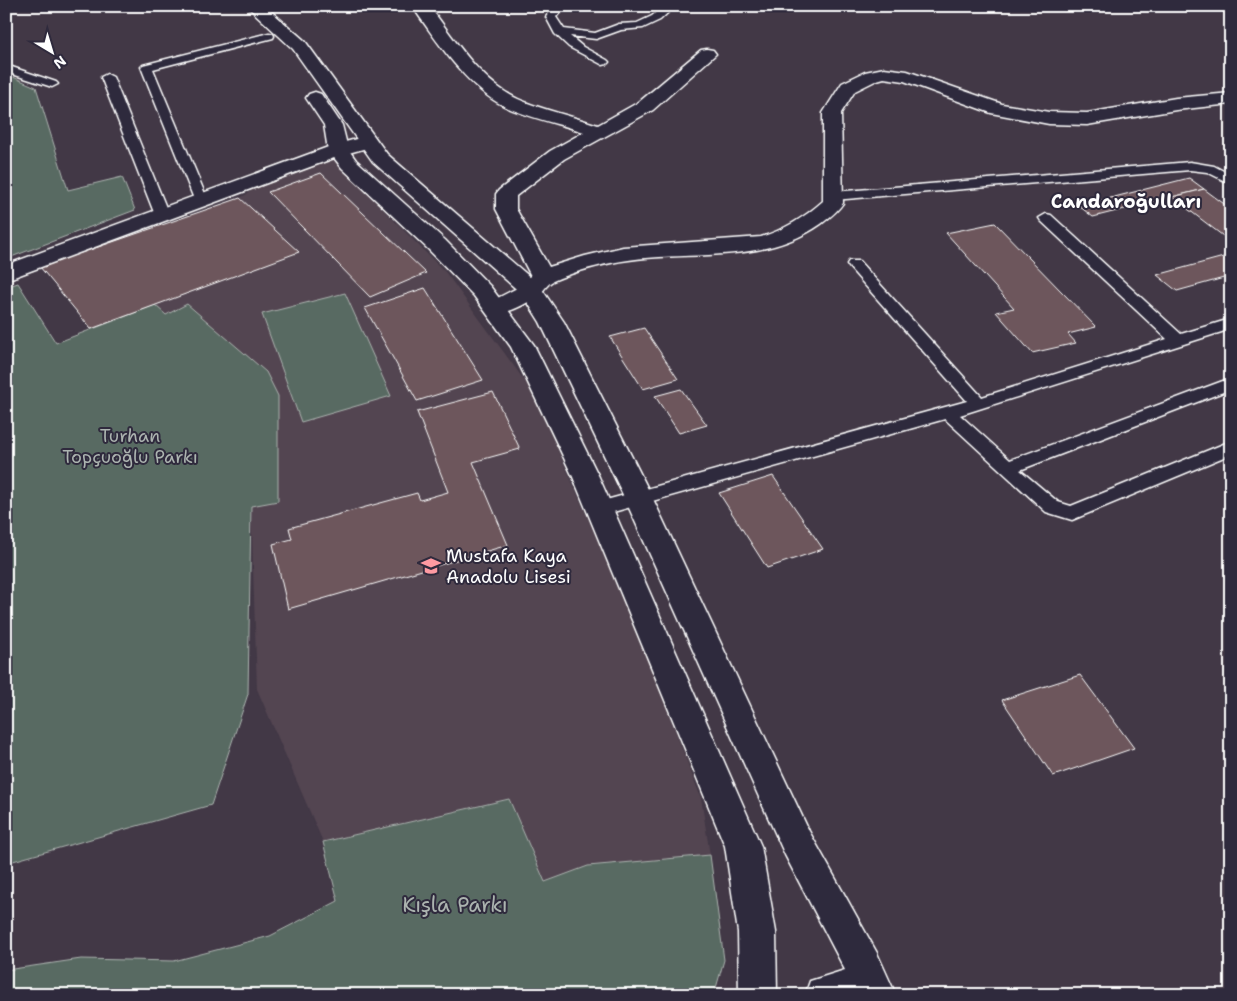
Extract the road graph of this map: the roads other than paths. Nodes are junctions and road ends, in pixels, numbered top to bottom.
1 (239, 6) edge
2 (255, 6) edge
3 (420, 6) edge
4 (561, 6) edge
5 (670, 6) edge
6 (559, 32) junction
7 (269, 36) junction
8 (707, 54) dead end
9 (603, 62) dead end
10 (6, 68) edge
11 (107, 78) dead end
12 (52, 84) dead end
13 (1231, 98) edge
14 (599, 130) junction
15 (367, 142) junction
16 (338, 150) junction
17 (1231, 180) edge
18 (834, 196) junction
19 (201, 200) junction
20 (162, 215) junction
21 (1046, 218) dead end
22 (854, 264) dead end
23 (6, 273) edge
24 (537, 284) junction
25 (496, 308) junction
26 (1230, 324) edge
27 (1179, 340) junction
28 (1231, 383) edge
29 (978, 403) junction
30 (948, 413) junction
31 (1231, 447) edge
32 (1007, 468) junction
33 (638, 499) junction
34 (600, 509) junction
35 (874, 988) edge
36 (758, 995) edge
37 (824, 995) edge

1 - 7 main road
2 - 15 main road
3 - 14 main road
4 - 6 lane
5 - 6 lane
6 - 9 lane
7 - 16 main road
7 - 19 lane
8 - 14 main road
10 - 12 lane
11 - 20 lane
13 - 18 main road
14 - 24 main road
15 - 16 main road
15 - 24 main road
16 - 19 main road
16 - 25 main road
17 - 18 lane
18 - 24 main road
19 - 20 main road
20 - 23 main road
21 - 27 lane
22 - 29 lane
24 - 25 main road
24 - 33 main road
25 - 34 main road
26 - 27 lane
27 - 29 lane
28 - 32 lane
29 - 30 lane
30 - 32 lane
30 - 33 lane
31 - 32 lane
33 - 34 lane
33 - 35 main road
34 - 36 main road
35 - 37 main road

